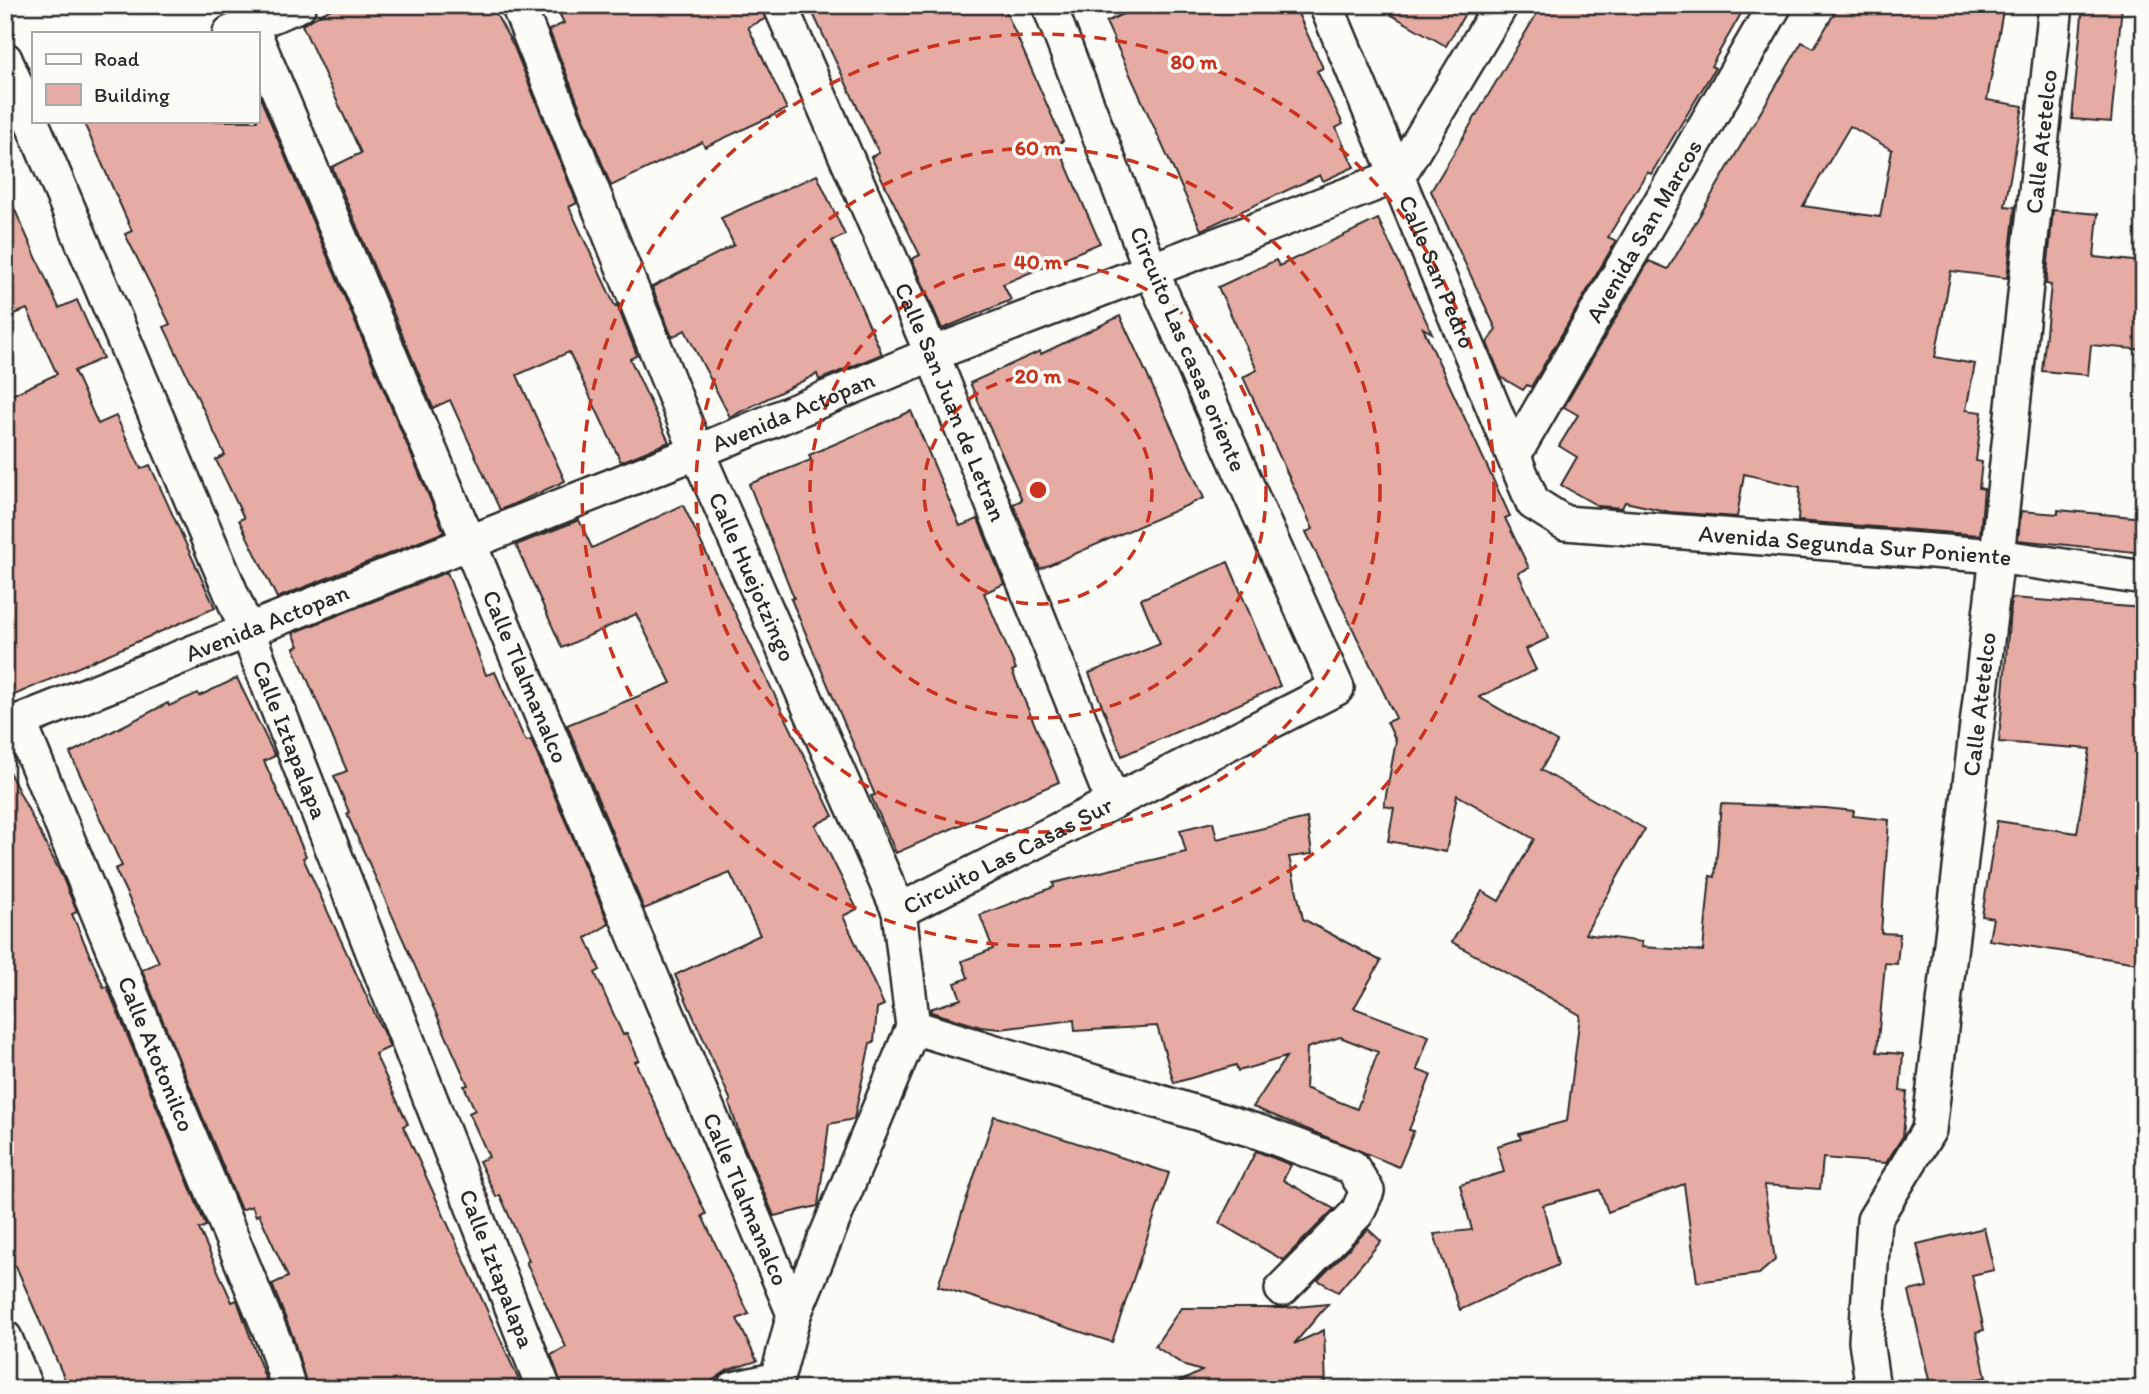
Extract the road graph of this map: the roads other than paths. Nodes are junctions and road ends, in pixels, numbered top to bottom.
1 (299, 5) edge
2 (519, 5) edge
3 (780, 5) edge
4 (1049, 5) edge
5 (1326, 5) edge
6 (1501, 5) edge
7 (1775, 5) edge
8 (2056, 5) edge
9 (247, 28) edge
10 (259, 56) edge
11 (5, 59) edge
12 (21, 108) edge
13 (1399, 175) junction
14 (1152, 270) junction
15 (932, 354) junction
16 (697, 452) junction
17 (1514, 455) junction
18 (1564, 523) joint
19 (469, 543) junction
20 (1997, 556) junction
21 (2144, 578) edge
22 (248, 633) junction
23 (1337, 688) joint
24 (12, 724) edge
25 (1114, 802) junction
26 (899, 911) junction
27 (913, 1027) junction
28 (1282, 1289) dead end
29 (794, 1314) junction
30 (5, 1338) edge
31 (26, 1389) edge
32 (289, 1389) edge
33 (544, 1389) edge
34 (733, 1389) edge
35 (1872, 1389) edge

1 - 9 street
2 - 16 street, Calle Huejotzingo
3 - 15 street, Calle San Juan de Letran
4 - 14 street, Circuito Las casas oriente
5 - 13 street, Calle San Pedro
6 - 13 street
7 - 17 street, Avenida San Marcos
8 - 20 street, Calle Atetelco
10 - 19 street, Calle Tlalmanalco
11 - 12 street, Calle Iztapalapa
12 - 22 street, Calle Iztapalapa
13 - 14 street, Avenida Actopan
13 - 17 street, Calle San Pedro
14 - 15 street, Avenida Actopan
14 - 23 street, Circuito Las casas oriente
15 - 16 street, Avenida Actopan
15 - 25 street, Calle San Juan de Letran
16 - 19 street, Avenida Actopan
16 - 26 street, Calle Huejotzingo
17 - 18 street, Calle San Pedro
18 - 20 street, Avenida Segunda Sur Poniente
19 - 22 street, Avenida Actopan
19 - 29 street, Calle Tlalmanalco
20 - 21 street, Avenida Segunda Sur Poniente
20 - 35 street, Calle Atetelco
22 - 24 street, Avenida Actopan
22 - 33 street, Calle Iztapalapa
23 - 25 street, Circuito Las Casas Sur
24 - 32 street, Calle Atotonilco
25 - 26 street, Circuito Las Casas Sur
26 - 27 street, Circuito Las Casas Sur
27 - 28 street
27 - 29 street, Circuito Las Casas Sur
29 - 34 street, Circuito Las Casas Sur
30 - 31 street

